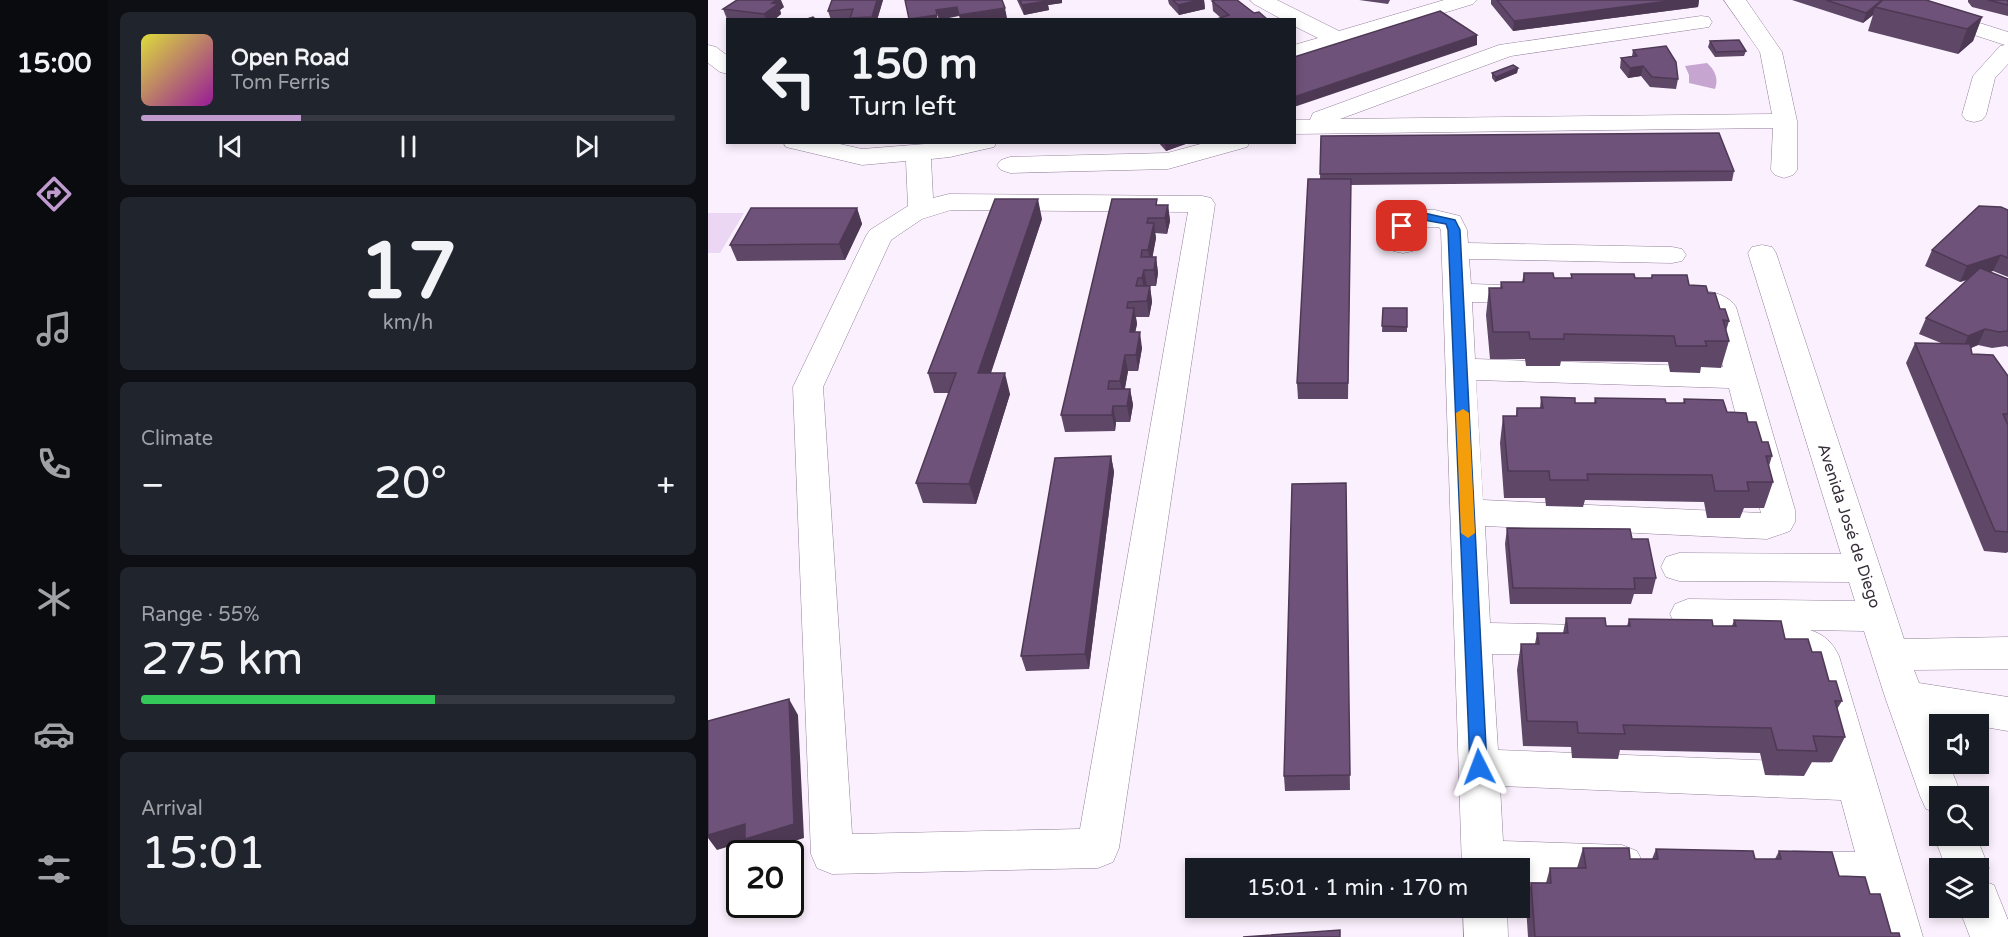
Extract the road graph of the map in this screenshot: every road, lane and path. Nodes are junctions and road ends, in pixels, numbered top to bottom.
1 (1261, 0) edge
2 (1466, 0) edge
3 (1735, 0) edge
4 (1886, 0) edge
5 (1701, 22) dead end
6 (1335, 38) junction
7 (2008, 39) edge
8 (1296, 51) edge
9 (2008, 51) edge
10 (708, 52) edge
11 (726, 66) edge
12 (1974, 115) dead end
13 (1785, 121) junction
14 (1296, 127) edge
15 (804, 144) edge
16 (983, 144) edge
17 (1231, 144) edge
18 (918, 152) junction
19 (1010, 165) dead end
20 (1784, 170) dead end
21 (944, 183) junction
22 (1403, 245) dead end
23 (1455, 251) junction
24 (1762, 253) dead end
25 (1672, 255) dead end
26 (1457, 293) junction
27 (1561, 296) edge
28 (1642, 299) edge
29 (1461, 369) junction
30 (1741, 378) junction
31 (1467, 512) junction
32 (1669, 522) junction
33 (1679, 567) junction
34 (1863, 568) junction
35 (1878, 616) junction
36 (1684, 632) junction
37 (1473, 638) junction
38 (1613, 640) edge
39 (2008, 653) edge
40 (1891, 655) junction
41 (1904, 697) junction
42 (2008, 714) edge
43 (1479, 767) junction
44 (1855, 782) junction
45 (1937, 786) edge
46 (1483, 858) edge
47 (1530, 866) edge
48 (1659, 867) edge
49 (1753, 870) edge
50 (1883, 873) junction
51 (1485, 918) edge
52 (1985, 918) edge
53 (1486, 937) edge
54 (1901, 937) edge
55 (1992, 937) edge

1 - 6 street
2 - 6 street
3 - 13 street
4 - 7 street
5 - 14 street
6 - 8 street
9 - 12 street
10 - 11 street
13 - 14 street
13 - 20 street
15 - 18 street
16 - 21 street
17 - 19 street
18 - 21 street
18 - 21 street
21 - 21 street
22 - 23 street
23 - 25 street
23 - 26 street
24 - 34 street, Avenida José de Diego
26 - 27 street
26 - 29 street
28 - 30 street
29 - 30 street
29 - 31 street
30 - 32 street
31 - 32 street
31 - 37 street
32 - 33 street
33 - 34 street
33 - 36 street
34 - 35 street, Avenida José de Diego
35 - 36 street
35 - 40 street, Avenida José de Diego
36 - 44 street
37 - 38 street
37 - 43 street
39 - 40 street
40 - 41 street, Avenida José de Diego
41 - 42 street
41 - 45 street, Avenida José de Diego
43 - 44 street
43 - 46 street
44 - 50 street
47 - 48 street
49 - 50 street
50 - 54 street
51 - 53 street
52 - 55 street

